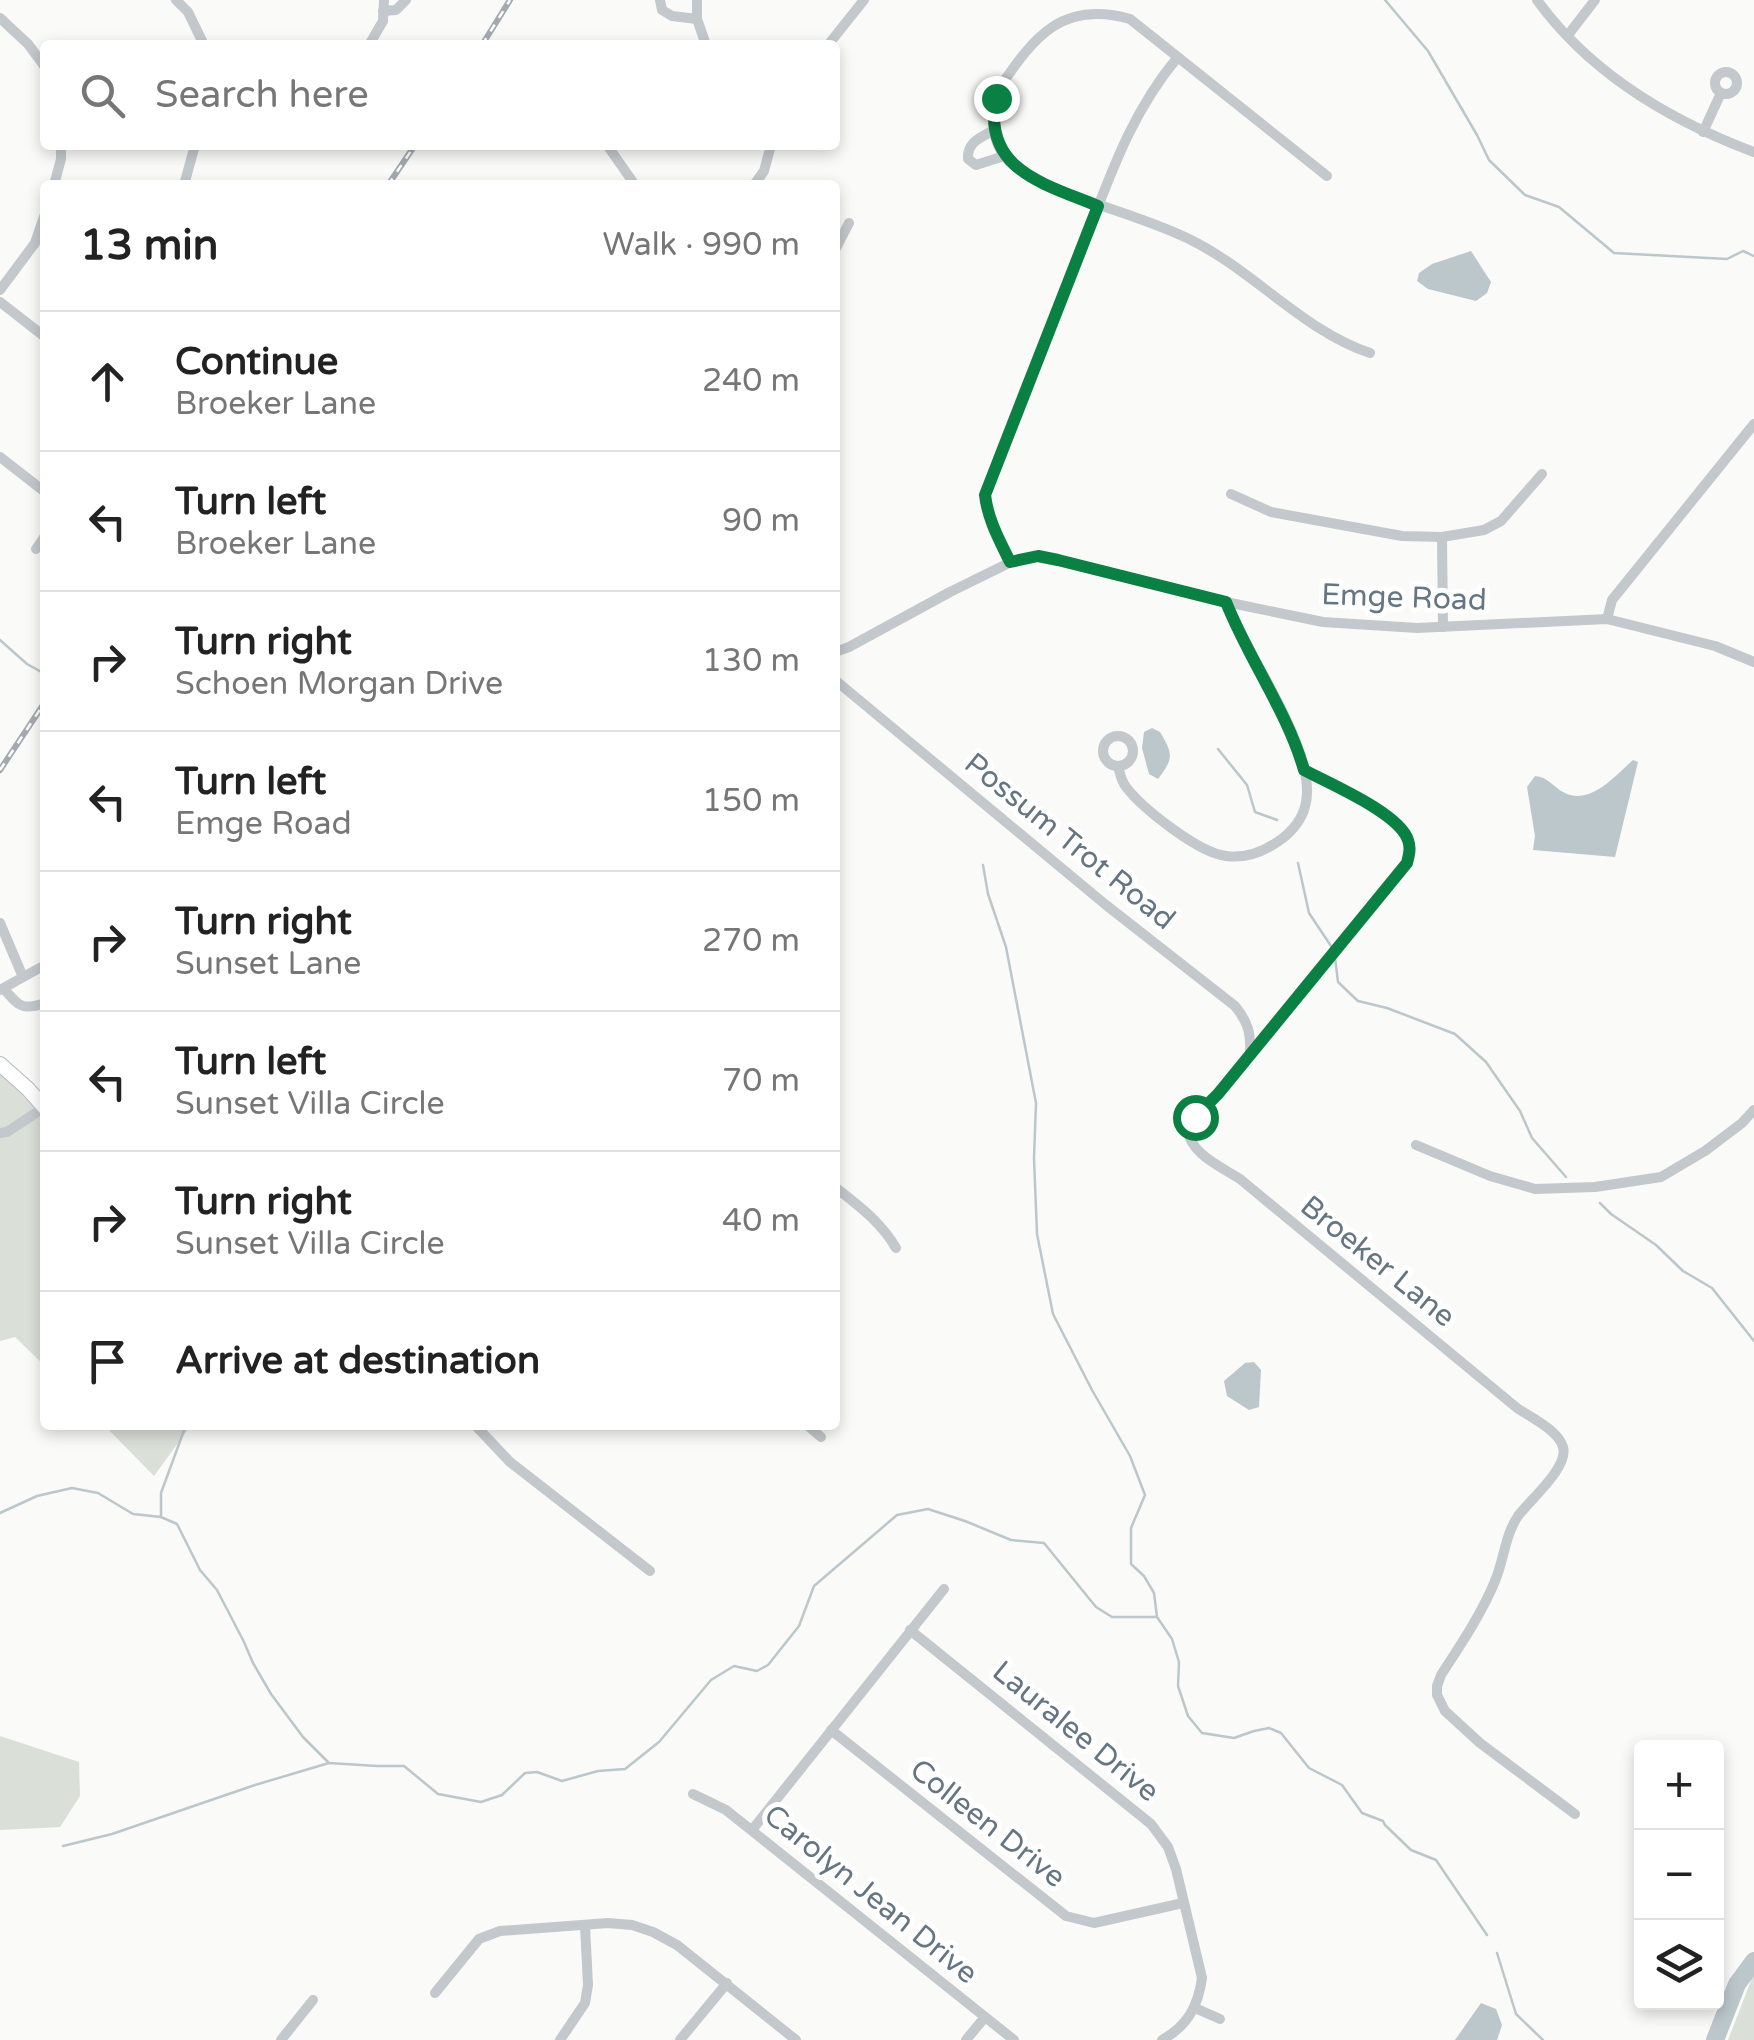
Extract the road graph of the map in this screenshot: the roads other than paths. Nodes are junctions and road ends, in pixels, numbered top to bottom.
1 (176, 0) edge
2 (406, 0) edge
3 (660, 0) edge
4 (697, 0) edge
5 (864, 0) edge
6 (1537, 0) edge
7 (1596, 0) edge
8 (1089, 3) edge
9 (384, 6) edge
10 (0, 18) edge
11 (697, 19) junction
12 (1568, 35) junction
13 (202, 40) edge
14 (372, 40) edge
15 (704, 40) edge
16 (832, 40) edge
17 (1177, 58) junction
18 (40, 60) edge
19 (1721, 93) dead end
20 (994, 130) junction
21 (1703, 132) junction
22 (61, 150) edge
23 (194, 150) edge
24 (611, 150) edge
25 (770, 150) edge
26 (1754, 152) edge
27 (1004, 156) junction
28 (1326, 176) dead end
29 (55, 180) edge
30 (185, 180) edge
31 (632, 180) edge
32 (758, 180) edge
33 (1098, 206) junction
34 (848, 223) dead end
35 (40, 228) edge
36 (840, 240) edge
37 (0, 290) edge
38 (0, 302) edge
39 (40, 333) edge
40 (1370, 352) dead end
41 (1754, 424) edge
42 (0, 457) edge
43 (1542, 474) dead end
44 (40, 488) edge
45 (1231, 494) dead end
46 (1442, 537) junction
47 (40, 544) edge
48 (36, 550) dead end
49 (1010, 562) junction
50 (1226, 602) junction
51 (1607, 619) junction
52 (1444, 627) junction
53 (840, 650) edge
54 (1754, 662) edge
55 (840, 684) edge
56 (1118, 766) dead end
57 (1304, 770) junction
58 (0, 923) edge
59 (40, 968) edge
60 (23, 977) junction
61 (1, 991) edge
62 (40, 1005) edge
63 (1250, 1054) junction
64 (0, 1064) edge
65 (40, 1102) edge
66 (40, 1110) edge
67 (1754, 1110) edge
68 (0, 1134) edge
69 (1416, 1145) dead end
70 (840, 1191) edge
71 (896, 1248) dead end
72 (480, 1430) edge
73 (813, 1430) edge
74 (822, 1437) dead end
75 (650, 1572) dead end
76 (944, 1589) dead end
77 (910, 1630) junction
78 (831, 1730) junction
79 (693, 1794) dead end
80 (1574, 1814) dead end
81 (752, 1830) junction
82 (1183, 1903) junction
83 (585, 1926) junction
84 (727, 1982) junction
85 (435, 1994) dead end
86 (312, 2000) dead end
87 (1195, 2008) junction
88 (985, 2017) junction
89 (1220, 2018) dead end
90 (283, 2039) edge
91 (560, 2040) edge
92 (680, 2040) edge
93 (796, 2040) edge
94 (966, 2040) edge
95 (1014, 2040) edge
96 (1162, 2040) edge

1 - 13 street
2 - 9 street
3 - 11 street
4 - 11 street
5 - 16 street
6 - 12 street
7 - 12 street
8 - 17 street
8 - 20 street
9 - 14 street
10 - 18 street
11 - 15 street
12 - 21 street
17 - 28 street
17 - 33 street
19 - 21 street
20 - 27 street
20 - 27 street
21 - 26 street
22 - 29 street
23 - 30 street
24 - 31 street
25 - 32 street
27 - 33 street
33 - 40 street
33 - 49 street
34 - 36 street
35 - 37 street
38 - 39 street
41 - 51 street
42 - 44 street
43 - 46 street
45 - 46 street
46 - 52 street
47 - 48 street
49 - 50 street, Emge Road
49 - 53 street, Emge Road
50 - 52 street, Emge Road
50 - 57 street
51 - 52 street, Emge Road
51 - 54 street, Emge Road
55 - 63 street, Possum Trot Road
56 - 57 street
57 - 63 street, Broeker Lane
58 - 60 street
59 - 60 street
60 - 61 street
61 - 62 street
63 - 80 street, Broeker Lane
64 - 65 street
66 - 68 street
67 - 69 street
70 - 71 street
72 - 75 street
73 - 74 street
76 - 77 street
77 - 78 street
77 - 82 street, Lauralee Drive
78 - 81 street
78 - 82 street, Colleen Drive
79 - 81 street, Carolyn Jean Drive
81 - 88 street, Carolyn Jean Drive
82 - 87 street, Lauralee Drive
83 - 84 street
83 - 85 street
83 - 91 street
84 - 92 street
84 - 93 street
86 - 90 street
87 - 89 street
87 - 96 street
88 - 94 street
88 - 95 street, Carolyn Jean Drive

